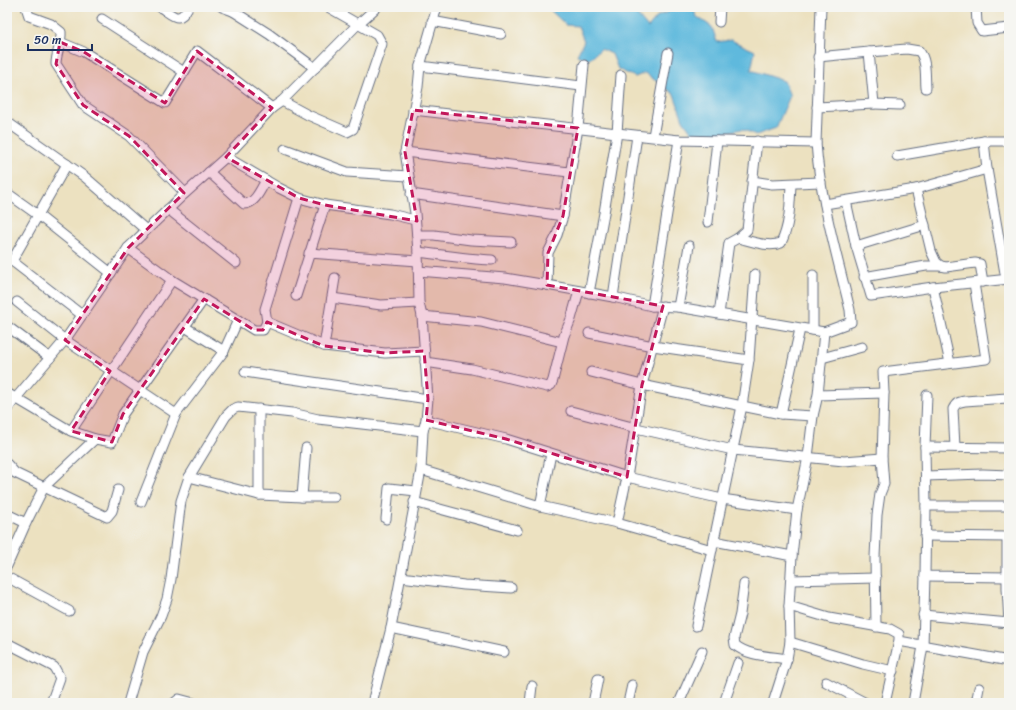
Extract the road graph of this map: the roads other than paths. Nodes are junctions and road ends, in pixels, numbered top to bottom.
1 (26, 7) edge
2 (160, 7) edge
3 (188, 7) edge
4 (222, 7) edge
5 (328, 7) edge
6 (377, 7) edge
7 (437, 7) edge
8 (720, 7) edge
9 (820, 7) edge
10 (976, 7) edge
11 (233, 9) edge
12 (102, 19) dead end
13 (432, 21) junction
14 (719, 22) dead end
15 (357, 24) junction
16 (1009, 28) edge
17 (501, 34) dead end
18 (60, 42) junction
19 (869, 52) junction
20 (668, 53) dead end
21 (818, 57) junction
22 (584, 65) dead end
23 (420, 66) junction
24 (314, 68) junction
25 (184, 72) junction
26 (621, 75) dead end
27 (581, 86) junction
28 (926, 88) dead end
29 (282, 101) junction
30 (874, 104) junction
31 (900, 105) dead end
32 (817, 107) junction
33 (272, 108) junction
34 (413, 110) junction
35 (7, 122) edge
36 (578, 128) junction
37 (617, 133) junction
38 (637, 136) junction
39 (654, 136) junction
40 (679, 140) junction
41 (717, 141) junction
42 (757, 141) junction
43 (984, 141) junction
44 (1009, 141) edge
45 (816, 143) junction
46 (285, 149) dead end
47 (405, 152) junction
48 (897, 156) dead end
49 (226, 157) junction
50 (68, 164) junction
51 (987, 169) junction
52 (209, 172) junction
53 (569, 172) junction
54 (408, 176) junction
55 (266, 180) junction
56 (752, 181) junction
57 (821, 182) junction
58 (790, 184) junction
59 (916, 189) junction
60 (7, 193) edge
61 (185, 193) junction
62 (411, 194) junction
63 (299, 198) junction
64 (846, 201) junction
65 (825, 204) junction
66 (325, 205) junction
67 (168, 210) junction
68 (38, 215) junction
69 (563, 216) junction
70 (415, 220) junction
71 (708, 222) dead end
72 (924, 225) junction
73 (146, 230) junction
74 (417, 235) junction
75 (738, 238) junction
76 (511, 242) dead end
77 (689, 246) dead end
78 (856, 246) junction
79 (128, 248) junction
80 (309, 254) junction
81 (9, 260) edge
82 (492, 260) dead end
83 (418, 261) junction
84 (236, 263) dead end
85 (941, 266) junction
86 (111, 273) junction
87 (755, 274) dead end
88 (813, 275) dead end
89 (864, 277) junction
90 (335, 278) dead end
91 (1008, 279) edge
92 (172, 280) junction
93 (978, 282) junction
94 (547, 285) junction
95 (933, 287) junction
96 (579, 291) junction
97 (589, 293) junction
98 (296, 296) dead end
99 (613, 297) junction
100 (332, 298) junction
101 (204, 299) junction
102 (17, 302) dead end
103 (419, 303) junction
104 (652, 306) junction
105 (663, 306) junction
106 (678, 307) junction
107 (719, 314) junction
108 (82, 315) junction
109 (422, 316) junction
110 (752, 319) junction
111 (238, 320) junction
112 (267, 322) junction
113 (7, 326) edge
114 (184, 327) junction
115 (800, 329) junction
116 (814, 330) junction
117 (824, 332) junction
118 (588, 333) dead end
119 (65, 340) junction
120 (562, 342) junction
121 (324, 346) junction
122 (653, 346) junction
123 (862, 348) dead end
124 (224, 351) junction
125 (424, 351) junction
126 (50, 358) junction
127 (822, 358) junction
128 (749, 360) junction
129 (425, 362) junction
130 (950, 363) junction
131 (110, 371) junction
132 (245, 372) dead end
133 (591, 372) dead end
134 (642, 385) junction
135 (140, 389) junction
136 (884, 392) junction
137 (7, 393) edge
138 (818, 395) junction
139 (927, 395) dead end
140 (1008, 398) dead end
141 (15, 399) junction
142 (428, 399) junction
143 (742, 406) junction
144 (259, 409) junction
145 (7, 410) edge
146 (571, 411) dead end
147 (176, 414) junction
148 (781, 414) junction
149 (814, 416) junction
150 (426, 420) junction
151 (636, 428) junction
152 (71, 431) junction
153 (423, 431) junction
154 (95, 439) junction
155 (925, 447) junction
156 (955, 447) junction
157 (306, 448) dead end
158 (1009, 448) edge
159 (733, 450) junction
160 (552, 454) junction
161 (808, 458) junction
162 (882, 458) junction
163 (7, 464) edge
164 (421, 470) junction
165 (1009, 475) edge
166 (926, 476) junction
167 (189, 477) junction
168 (627, 477) junction
169 (44, 487) junction
170 (118, 490) dead end
171 (416, 491) junction
172 (259, 495) junction
173 (302, 497) junction
174 (334, 497) dead end
175 (722, 499) junction
176 (141, 502) dead end
177 (414, 502) junction
178 (540, 506) junction
179 (926, 506) junction
180 (1009, 506) edge
181 (797, 510) junction
182 (7, 514) edge
183 (386, 519) dead end
184 (26, 523) junction
185 (617, 523) junction
186 (517, 530) dead end
187 (925, 536) junction
188 (1008, 537) edge
189 (713, 546) junction
190 (792, 556) junction
191 (7, 566) edge
192 (925, 576) junction
193 (7, 577) edge
194 (401, 577) junction
195 (1008, 577) edge
196 (876, 578) junction
197 (791, 580) junction
198 (744, 584) dead end
199 (511, 588) dead end
200 (789, 606) junction
201 (70, 611) dead end
202 (924, 615) junction
203 (1009, 623) edge
204 (696, 626) dead end
205 (876, 627) junction
206 (391, 628) junction
207 (899, 641) junction
208 (790, 642) junction
209 (7, 643) edge
210 (923, 646) junction
211 (702, 651) dead end
212 (504, 652) dead end
213 (787, 659) junction
214 (1009, 661) edge
215 (738, 663) dead end
216 (893, 671) junction
217 (598, 679) dead end
218 (826, 682) dead end
219 (632, 685) dead end
220 (532, 686) dead end
221 (979, 688) dead end
222 (776, 702) edge
223 (51, 703) edge
224 (128, 703) edge
225 (174, 703) edge
226 (194, 703) edge
227 (372, 703) edge
228 (530, 703) edge
229 (593, 703) edge
230 (628, 703) edge
231 (679, 703) edge
232 (724, 703) edge
233 (866, 703) edge
234 (885, 703) edge
235 (912, 703) edge
236 (976, 703) edge

1 - 18 street
2 - 3 street
4 - 11 street
5 - 15 street
6 - 15 street
7 - 13 street
8 - 14 street
9 - 21 street
10 - 16 street
11 - 24 street
12 - 25 street
13 - 17 street
13 - 23 street
15 - 24 street
15 - 29 street
18 - 25 street
18 - 61 street
19 - 21 street
19 - 28 street
19 - 30 street
20 - 39 street
21 - 32 street
22 - 27 street
23 - 27 street
23 - 34 street
24 - 29 street
25 - 33 street
26 - 37 street
27 - 36 street
29 - 33 street
30 - 31 street
30 - 32 street
32 - 45 street
33 - 49 street
34 - 36 street
34 - 47 street
35 - 50 street
36 - 37 street
36 - 53 street
37 - 38 street
37 - 97 street
38 - 39 street
38 - 99 street
39 - 40 street
40 - 41 street
40 - 104 street
41 - 42 street
41 - 71 street
42 - 45 street
42 - 56 street
43 - 44 street
43 - 48 street
43 - 51 street
45 - 57 street
46 - 54 street
47 - 53 street
47 - 54 street
49 - 52 street
49 - 55 street
50 - 68 street
50 - 73 street
51 - 59 street
51 - 91 street
52 - 55 street
52 - 61 street
53 - 69 street
54 - 62 street
55 - 63 street
56 - 58 street
56 - 75 street
57 - 58 street
57 - 65 street
58 - 75 street
59 - 64 street
59 - 72 street
60 - 68 street
61 - 67 street
62 - 69 street
62 - 70 street
63 - 66 street
63 - 112 street
64 - 65 street
64 - 78 street
65 - 117 street
66 - 70 street
66 - 80 street
67 - 73 street
67 - 84 street
68 - 81 street
68 - 86 street
69 - 94 street
70 - 74 street
72 - 78 street
72 - 85 street
73 - 79 street
74 - 76 street
74 - 83 street
75 - 107 street
77 - 106 street
78 - 89 street
79 - 86 street
79 - 92 street
80 - 83 street
80 - 98 street
81 - 108 street
82 - 83 street
83 - 94 street
83 - 103 street
85 - 89 street
85 - 93 street
86 - 108 street
87 - 110 street
88 - 116 street
89 - 95 street
90 - 100 street
91 - 93 street
92 - 101 street
92 - 131 street
93 - 95 street
93 - 130 street
94 - 96 street
95 - 130 street
96 - 97 street
96 - 120 street
97 - 99 street
99 - 104 street
100 - 103 street
100 - 121 street
101 - 111 street
101 - 114 street
102 - 119 street
103 - 109 street
104 - 105 street
105 - 106 street
105 - 122 street
106 - 107 street
107 - 110 street
108 - 119 street
109 - 120 street
109 - 125 street
110 - 115 street
110 - 128 street
111 - 112 street
111 - 124 street
112 - 121 street
113 - 126 street
114 - 124 street
114 - 135 street
115 - 116 street
115 - 148 street
116 - 117 street
117 - 127 street
118 - 122 street
119 - 126 street
119 - 131 street
120 - 129 street
121 - 125 street
122 - 128 street
122 - 134 street
123 - 127 street
124 - 147 street
125 - 129 street
126 - 141 street
127 - 138 street
128 - 143 street
129 - 142 street
130 - 136 street
131 - 135 street
131 - 152 street
132 - 142 street
133 - 134 street
134 - 143 street
134 - 151 street
135 - 147 street
135 - 154 street
136 - 138 street
136 - 162 street
137 - 141 street
138 - 149 street
139 - 155 street
140 - 156 street
141 - 145 street
141 - 152 street
142 - 150 street
143 - 148 street
143 - 159 street
144 - 153 street
144 - 167 street
144 - 172 street
146 - 151 street
147 - 176 street
148 - 149 street
149 - 161 street
150 - 153 street
150 - 160 street
151 - 159 street
151 - 168 street
152 - 154 street
153 - 164 street
154 - 169 street
155 - 156 street
155 - 166 street
156 - 158 street
157 - 173 street
159 - 161 street
159 - 175 street
160 - 168 street
160 - 178 street
161 - 162 street
161 - 181 street
162 - 196 street
163 - 169 street
164 - 171 street
164 - 178 street
165 - 166 street
166 - 179 street
167 - 172 street
167 - 224 street
168 - 175 street
168 - 185 street
169 - 170 street
169 - 184 street
171 - 177 street
171 - 183 street
172 - 173 street
173 - 174 street
175 - 181 street
175 - 189 street
177 - 186 street
177 - 194 street
178 - 185 street
179 - 180 street
179 - 187 street
181 - 190 street
182 - 184 street
184 - 191 street
185 - 189 street
187 - 188 street
187 - 192 street
188 - 195 street
189 - 190 street
189 - 204 street
190 - 197 street
192 - 195 street
192 - 202 street
193 - 201 street
194 - 199 street
194 - 206 street
195 - 203 street
196 - 197 street
196 - 205 street
197 - 200 street
198 - 213 street
200 - 205 street
200 - 208 street
202 - 203 street
202 - 210 street
205 - 207 street
206 - 212 street
206 - 227 street
207 - 210 street
207 - 216 street
208 - 213 street
208 - 216 street
209 - 223 street
210 - 214 street
210 - 235 street
211 - 231 street
213 - 222 street
215 - 232 street
216 - 234 street
217 - 229 street
218 - 233 street
219 - 230 street
220 - 228 street
221 - 236 street
225 - 226 street

